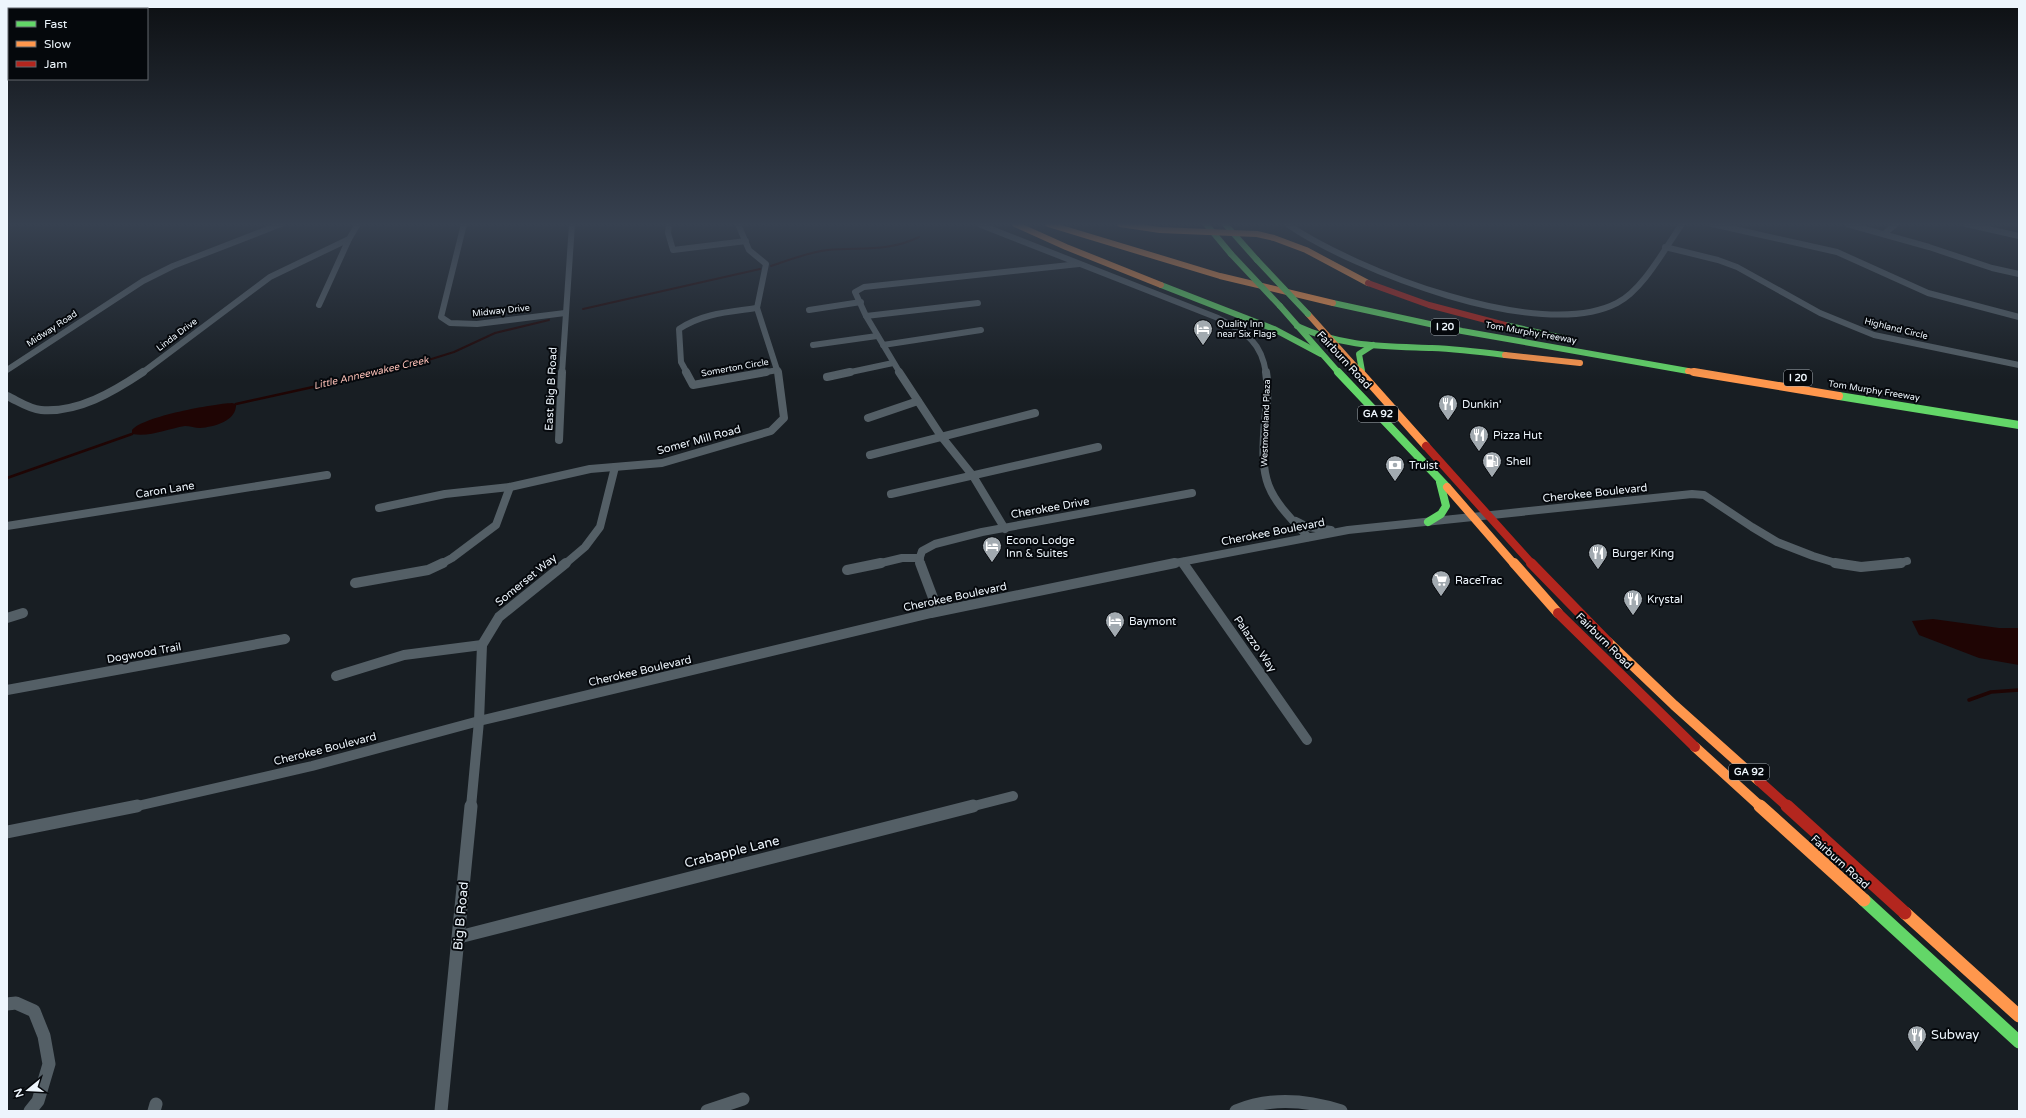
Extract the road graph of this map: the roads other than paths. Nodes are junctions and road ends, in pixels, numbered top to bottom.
1 (153, 276) edge
2 (272, 276) edge
3 (332, 276) edge
4 (451, 276) edge
5 (568, 276) edge
6 (764, 276) edge
7 (966, 276) edge
8 (1112, 276) edge
9 (1140, 276) edge
10 (1225, 276) edge
11 (1252, 276) edge
12 (1264, 276) edge
13 (1272, 276) edge
14 (1353, 276) edge
15 (1393, 276) edge
16 (1643, 276) edge
17 (1754, 276) edge
18 (1892, 276) edge
19 (1302, 286) dead end
20 (861, 302) junction
21 (978, 303) dead end
22 (319, 305) dead end
23 (757, 308) junction
24 (809, 310) dead end
25 (1413, 310) dead end
26 (565, 313) junction
27 (866, 316) junction
28 (2019, 316) edge
29 (1311, 317) junction
30 (1269, 327) junction
31 (1301, 329) junction
32 (981, 330) dead end
33 (877, 336) junction
34 (1335, 342) junction
35 (813, 345) dead end
36 (883, 345) junction
37 (1373, 345) junction
38 (1322, 354) junction
39 (893, 363) junction
40 (2019, 365) edge
41 (7, 370) edge
42 (778, 370) junction
43 (1362, 372) junction
44 (827, 377) dead end
45 (7, 396) edge
46 (1850, 397) junction
47 (918, 401) junction
48 (1035, 413) dead end
49 (868, 418) dead end
50 (2019, 425) edge
51 (941, 436) junction
52 (559, 440) dead end
53 (1098, 447) dead end
54 (870, 456) dead end
55 (615, 467) junction
56 (327, 475) dead end
57 (973, 476) junction
58 (1439, 479) junction
59 (510, 487) junction
60 (1192, 493) dead end
61 (891, 494) dead end
62 (379, 508) dead end
63 (1285, 513) junction
64 (1490, 517) junction
65 (1474, 518) junction
66 (1428, 522) junction
67 (1295, 523) junction
68 (7, 526) edge
69 (1005, 529) junction
70 (1338, 532) junction
71 (1308, 537) junction
72 (1285, 541) junction
73 (920, 558) junction
74 (1906, 561) dead end
75 (1183, 562) junction
76 (847, 570) dead end
77 (355, 583) dead end
78 (938, 611) junction
79 (23, 613) dead end
80 (7, 618) edge
81 (285, 639) dead end
82 (482, 645) junction
83 (336, 676) dead end
84 (7, 690) edge
85 (479, 721) junction
86 (1307, 740) dead end
87 (1013, 796) dead end
88 (7, 832) edge
89 (459, 937) junction
90 (7, 1004) edge
91 (2019, 1016) edge
92 (2019, 1042) edge
93 (743, 1099) dead end
94 (30, 1111) edge
95 (441, 1111) edge
96 (707, 1111) edge
97 (1236, 1111) edge
98 (1340, 1111) edge

1 - 41 street, Midway Road
2 - 45 street, Linda Drive
3 - 22 street
4 - 26 street, Midway Drive
5 - 26 street
6 - 23 street
7 - 20 street
8 - 63 street, Westmoreland Plaza
9 - 30 main road
10 - 46 main road, Tom Murphy Freeway / I 20
11 - 31 main road, Fairburn Road / GA 92, bridge
12 - 19 main road
13 - 29 main road, Fairburn Road / GA 92, bridge
14 - 25 main road, Tom Murphy Freeway / I 20
15 - 16 street
17 - 40 street, Highland Circle
18 - 28 street
20 - 24 street
20 - 27 street
21 - 27 street
23 - 42 street, Somer Mill Road
23 - 42 street, Somerton Circle
26 - 52 street, East Big B Road
27 - 33 street
29 - 31 main road
29 - 34 main road, Fairburn Road / GA 92
30 - 31 main road
30 - 38 main road
31 - 34 main road
31 - 38 main road, Fairburn Road / GA 92
32 - 36 street
33 - 35 street
33 - 36 street
34 - 37 main road
34 - 43 main road, Fairburn Road / GA 92
36 - 39 street
37 - 43 main road
37 - 46 main road
38 - 58 main road, Fairburn Road / GA 92
39 - 44 street
39 - 47 street
42 - 55 street, Somer Mill Road
43 - 64 main road, Fairburn Road / GA 92
46 - 50 main road, Tom Murphy Freeway / I 20
47 - 49 street
47 - 51 street
48 - 51 street
51 - 54 street
51 - 57 street
53 - 57 street
55 - 59 street, Somer Mill Road
55 - 82 street, Somerset Way
56 - 68 street, Caron Lane
57 - 61 street
57 - 69 street
58 - 65 main road, Fairburn Road / GA 92
58 - 66 main road
59 - 62 street, Somer Mill Road
59 - 77 street
60 - 69 street, Cherokee Drive
63 - 67 street, Westmoreland Plaza
63 - 70 street, Westmoreland Plaza
64 - 65 street, Cherokee Boulevard
64 - 74 street, Cherokee Boulevard
64 - 91 main road, Fairburn Road / GA 92
65 - 66 street, Cherokee Boulevard
65 - 92 main road, Fairburn Road / GA 92
66 - 70 street, Cherokee Boulevard
67 - 71 street, Westmoreland Plaza
67 - 72 street
69 - 73 street, Cherokee Drive
70 - 71 street, Cherokee Boulevard
71 - 72 street, Cherokee Boulevard
72 - 75 street, Cherokee Boulevard
73 - 76 street
73 - 78 street
75 - 78 street, Cherokee Boulevard
75 - 86 street, Palazzo Way
78 - 85 street, Cherokee Boulevard
79 - 80 street
81 - 84 street, Dogwood Trail
82 - 83 street
82 - 85 street, Somerset Way
85 - 88 street, Cherokee Boulevard
85 - 89 street, Big B Road
87 - 89 street, Crabapple Lane
89 - 95 street, Big B Road
90 - 94 street
93 - 96 street
97 - 98 street

